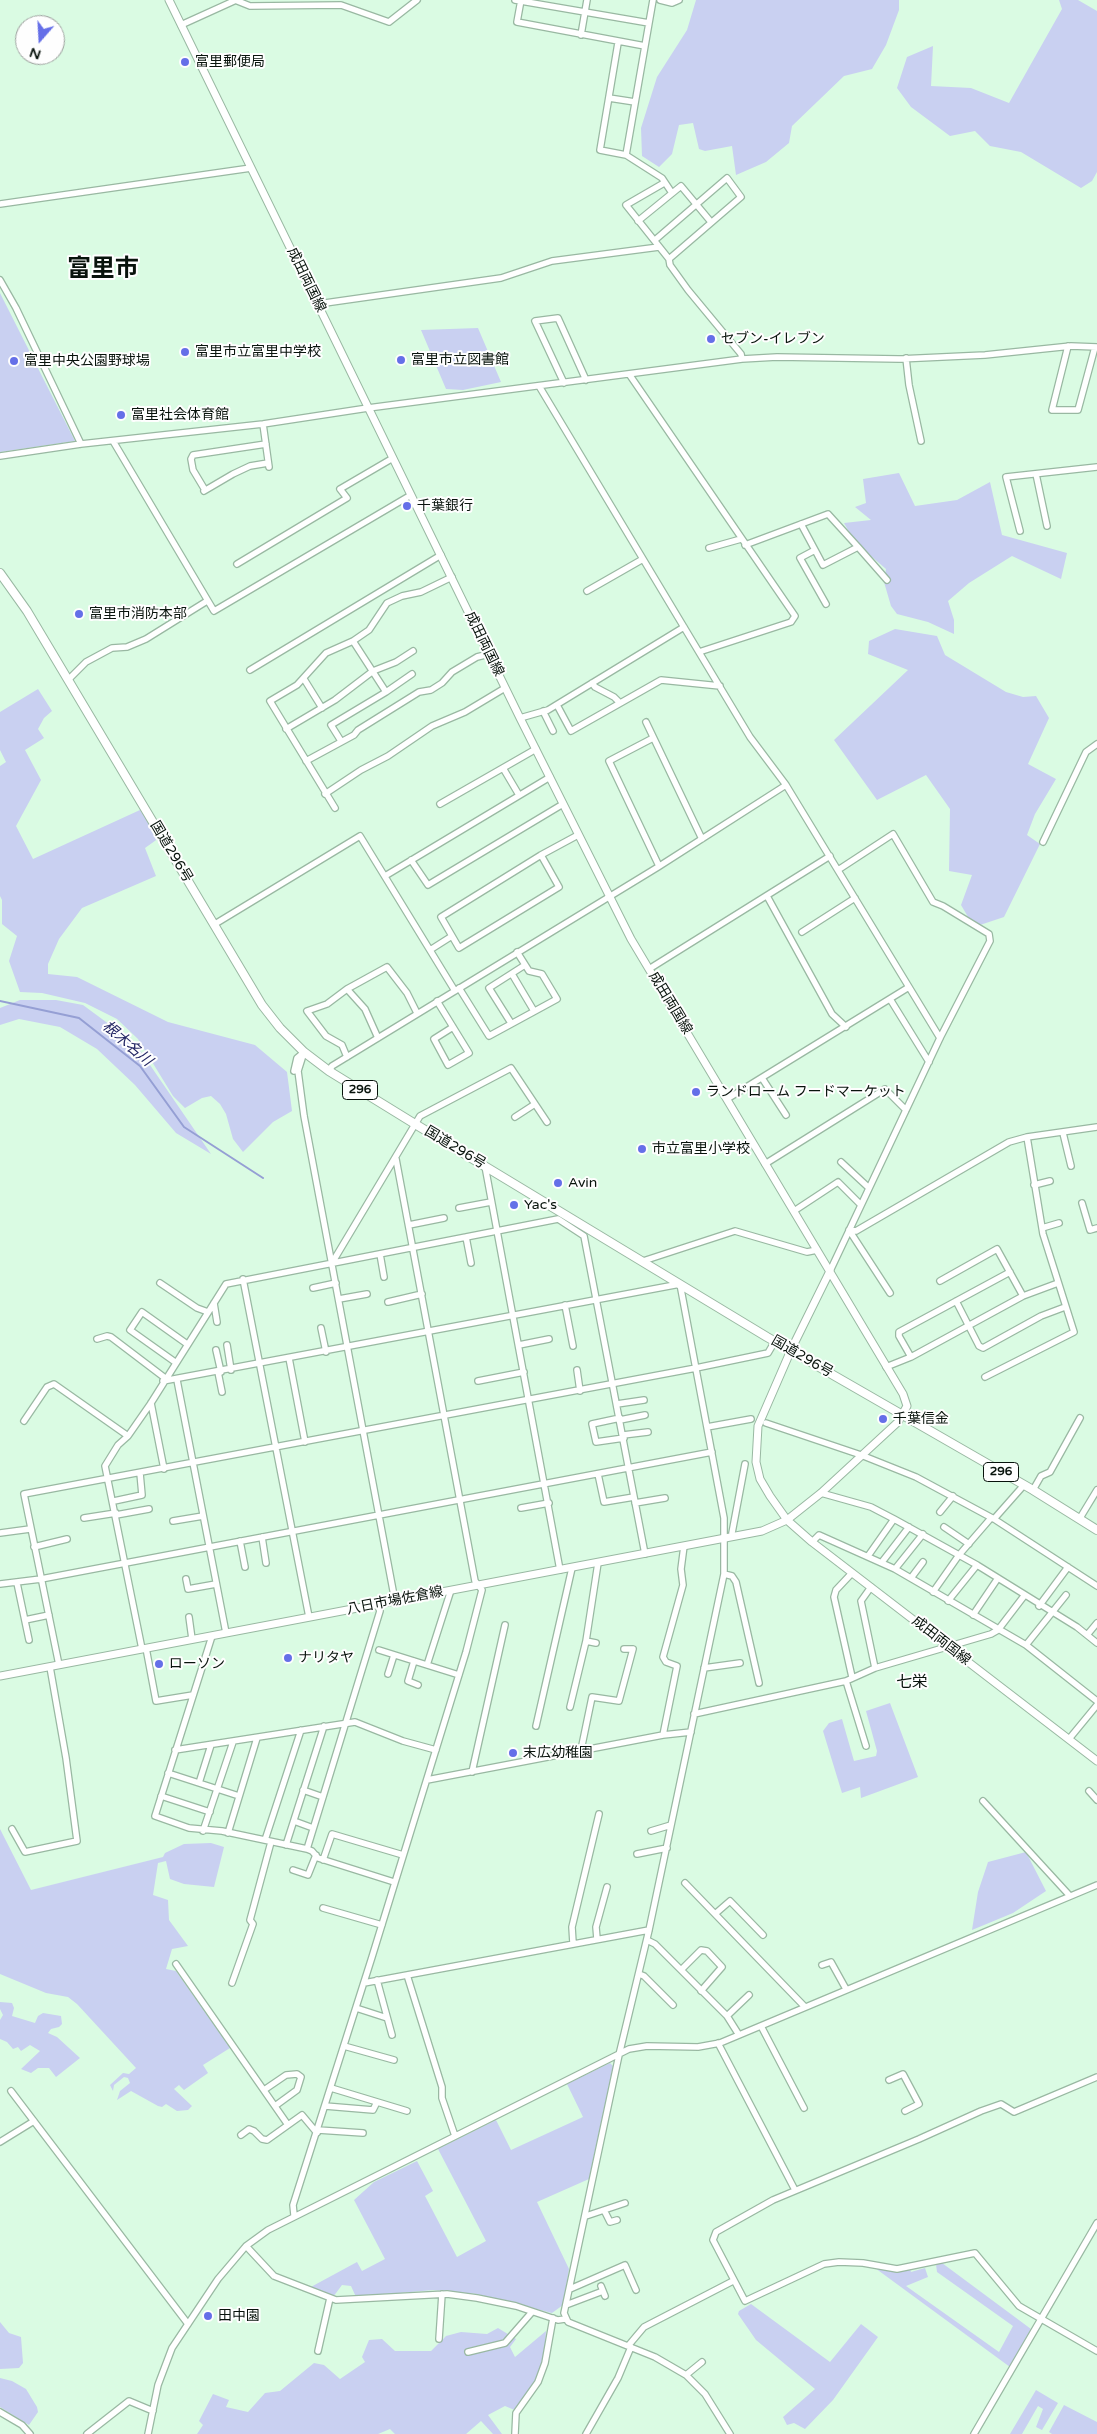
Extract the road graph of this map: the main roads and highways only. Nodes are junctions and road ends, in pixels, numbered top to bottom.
1 (169, 0) edge
2 (0, 575) edge
3 (830, 1271) junction
4 (791, 1350) junction
5 (903, 1416) junction
6 (787, 1520) junction
7 (1097, 1530) edge
8 (0, 1676) edge
9 (1097, 1761) edge

1 - 3 main road, 成田両国線
2 - 4 highway, 国道296号 / 296
3 - 4 main road, 成田両国線
3 - 5 main road, 成田両国線
4 - 5 highway, 国道296号 / 296
4 - 6 main road, 成田両国線
5 - 6 main road
5 - 7 highway, 国道296号 / 296
6 - 8 main road, 八日市場佐倉線
6 - 9 main road, 成田両国線

